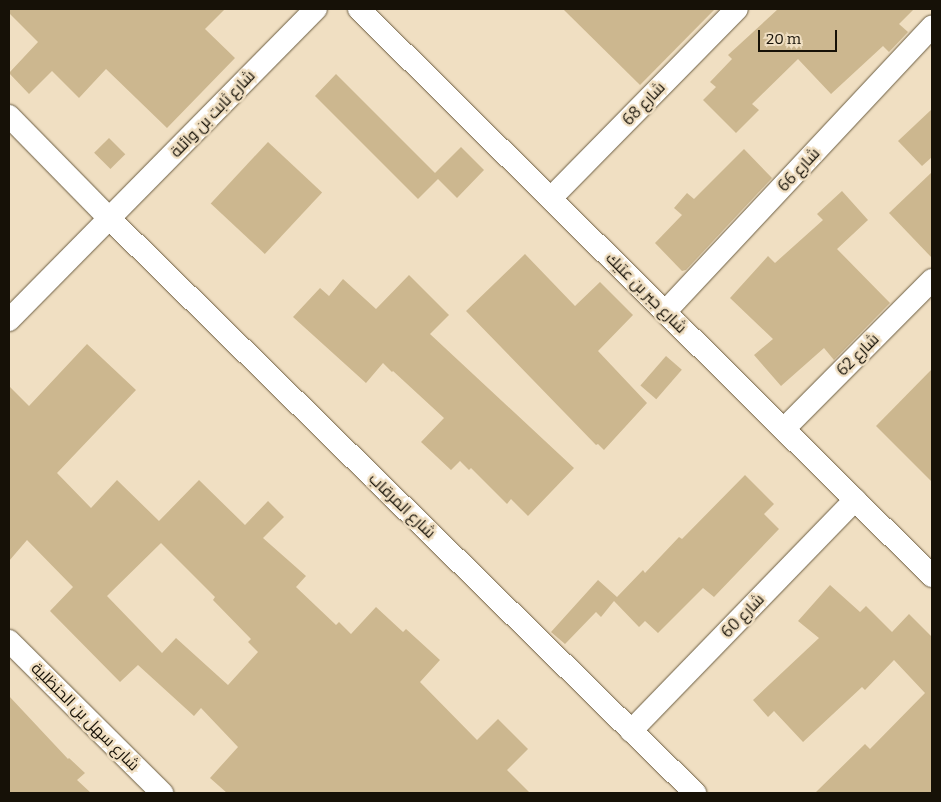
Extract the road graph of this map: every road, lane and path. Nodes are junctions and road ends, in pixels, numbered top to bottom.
1 (316, 9) edge
2 (359, 9) edge
3 (736, 9) edge
4 (932, 27) edge
5 (9, 116) edge
6 (550, 198) junction
7 (110, 219) junction
8 (932, 280) edge
9 (665, 312) junction
10 (9, 320) edge
11 (784, 429) junction
12 (855, 500) junction
13 (932, 576) edge
14 (12, 652) edge
15 (631, 731) junction
16 (162, 793) edge
17 (695, 793) edge

1 - 7 street, شارع ثابت بن وائلة
2 - 6 street, شارع جبر بن عتيك
3 - 6 street, شارع 68
4 - 9 street, شارع 66
5 - 7 street, شارع المرقاب
6 - 9 street, شارع جبر بن عتيك
7 - 10 street, شارع ثابت بن وائلة
7 - 15 street, شارع المرقاب
8 - 11 street, شارع 62
9 - 11 street, شارع جبر بن عتيك
11 - 12 street, شارع جبر بن عتيك
12 - 13 street, شارع جبر بن عتيك
12 - 15 street, شارع 60
14 - 16 street, شارع سهل بن الحنظلية
15 - 17 street, شارع المرقاب

